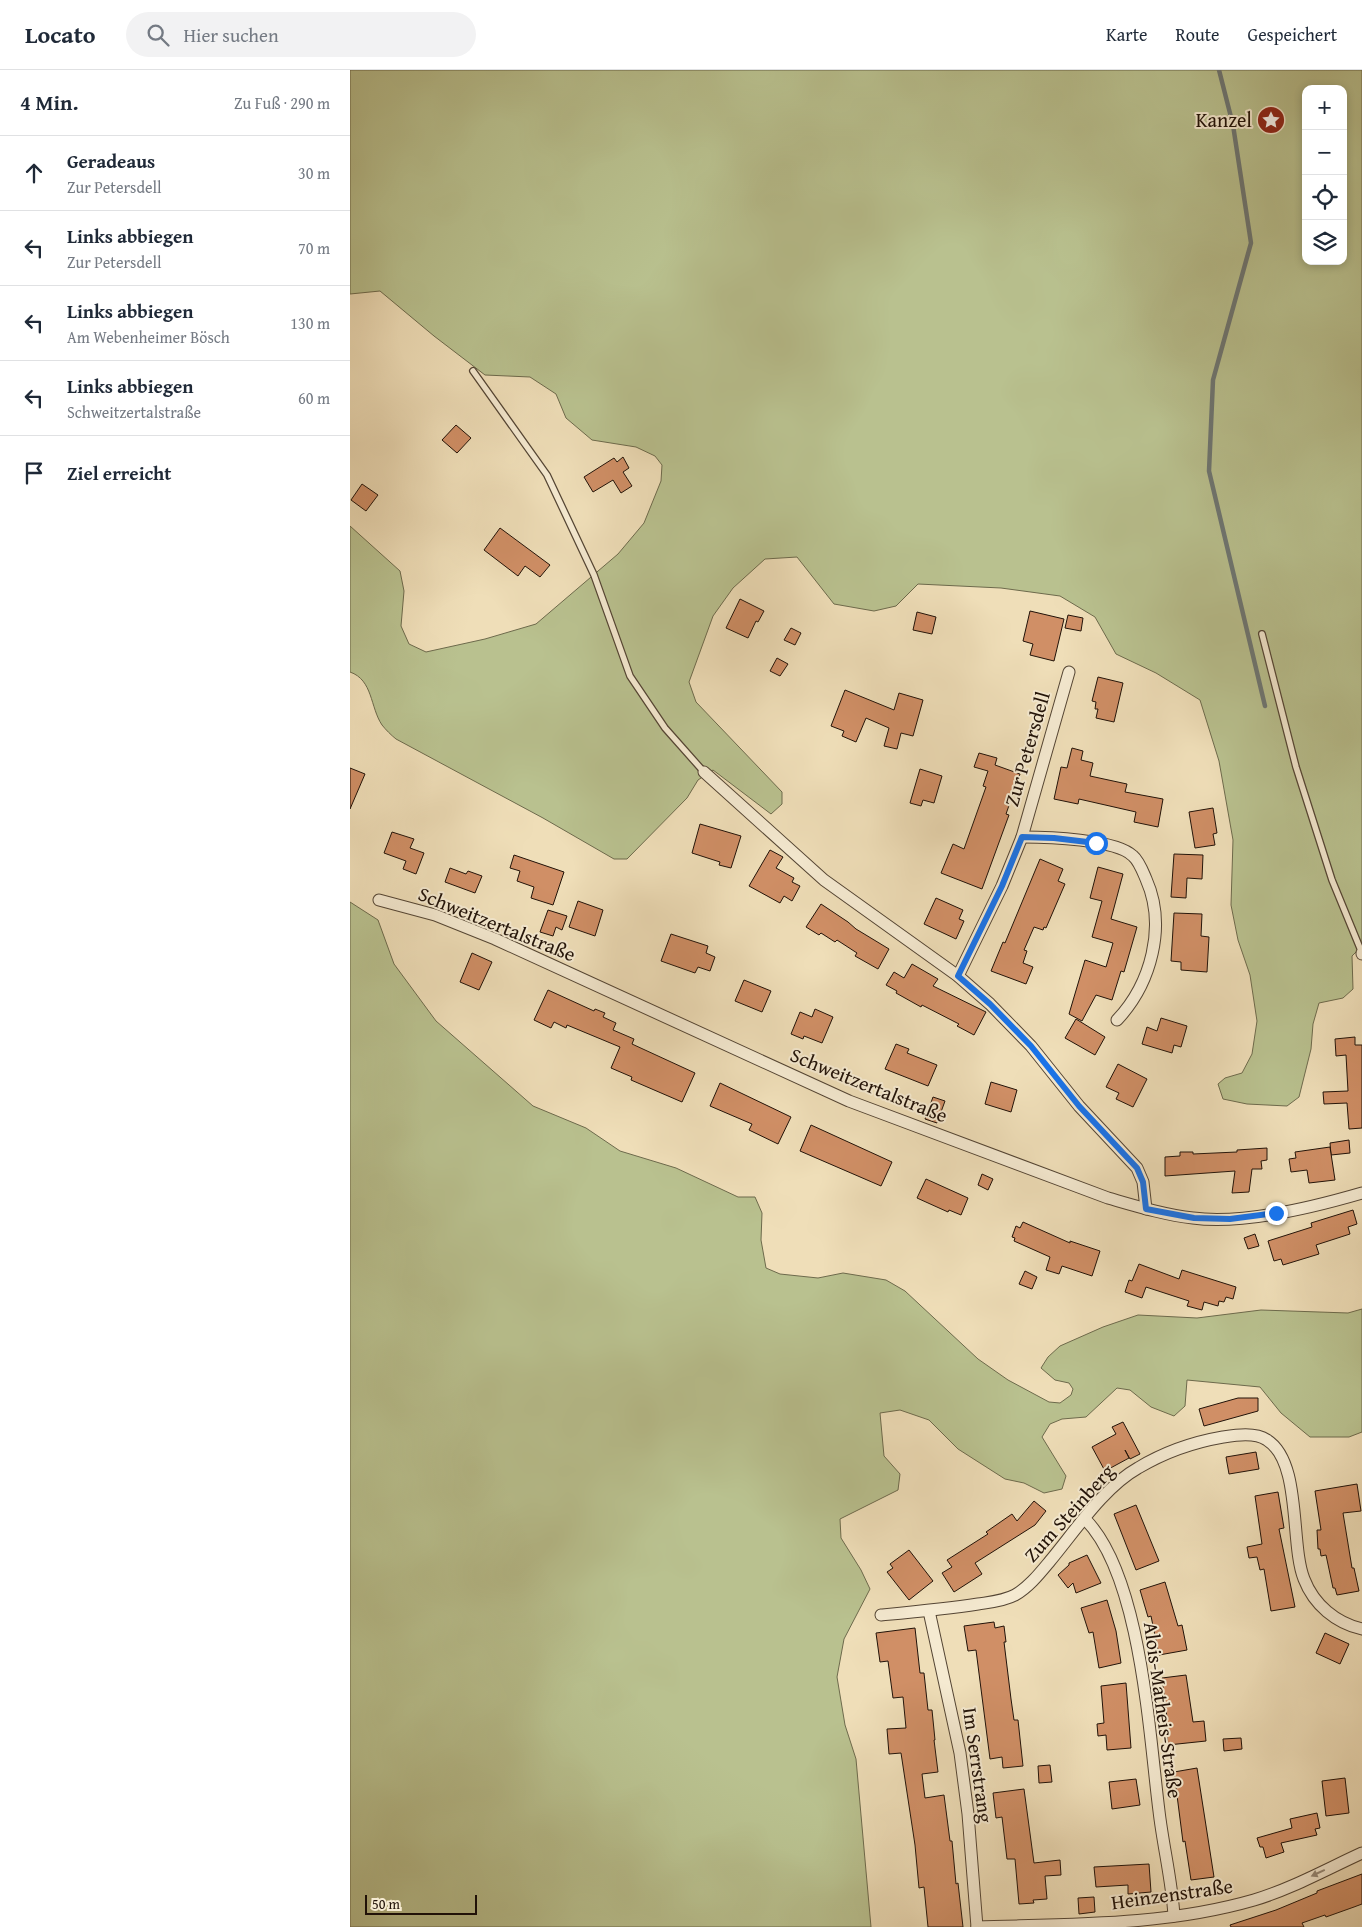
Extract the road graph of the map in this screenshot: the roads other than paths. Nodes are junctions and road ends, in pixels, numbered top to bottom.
1 (473, 371) dead end
2 (1262, 634) dead end
3 (1069, 672) dead end
4 (704, 772) joint
5 (1022, 837) junction
6 (379, 900) dead end
7 (1362, 953) edge
8 (958, 976) junction
9 (1117, 1020) dead end
10 (1362, 1193) edge
11 (1146, 1209) junction
12 (1085, 1519) junction
13 (929, 1611) junction
14 (881, 1615) dead end
15 (1362, 1629) edge
16 (1362, 1852) edge
17 (1174, 1916) junction
18 (977, 1927) edge

1 - 4 lane
2 - 7 lane
3 - 5 street, Zur Petersdell
4 - 8 street
5 - 8 street, Zur Petersdell
5 - 9 street, Zur Petersdell
6 - 11 street, Schweitzertalstraße
8 - 11 street
10 - 11 street, Schweitzertalstraße
12 - 13 street, Zum Steinberg
12 - 15 street, Zum Steinberg
12 - 17 street, Alois-Matheis-Straße
13 - 14 street, Zum Steinberg
13 - 18 street, Im Serrstrang
16 -> 17 street, Heinzenstraße
17 - 18 street, Heinzenstraße

